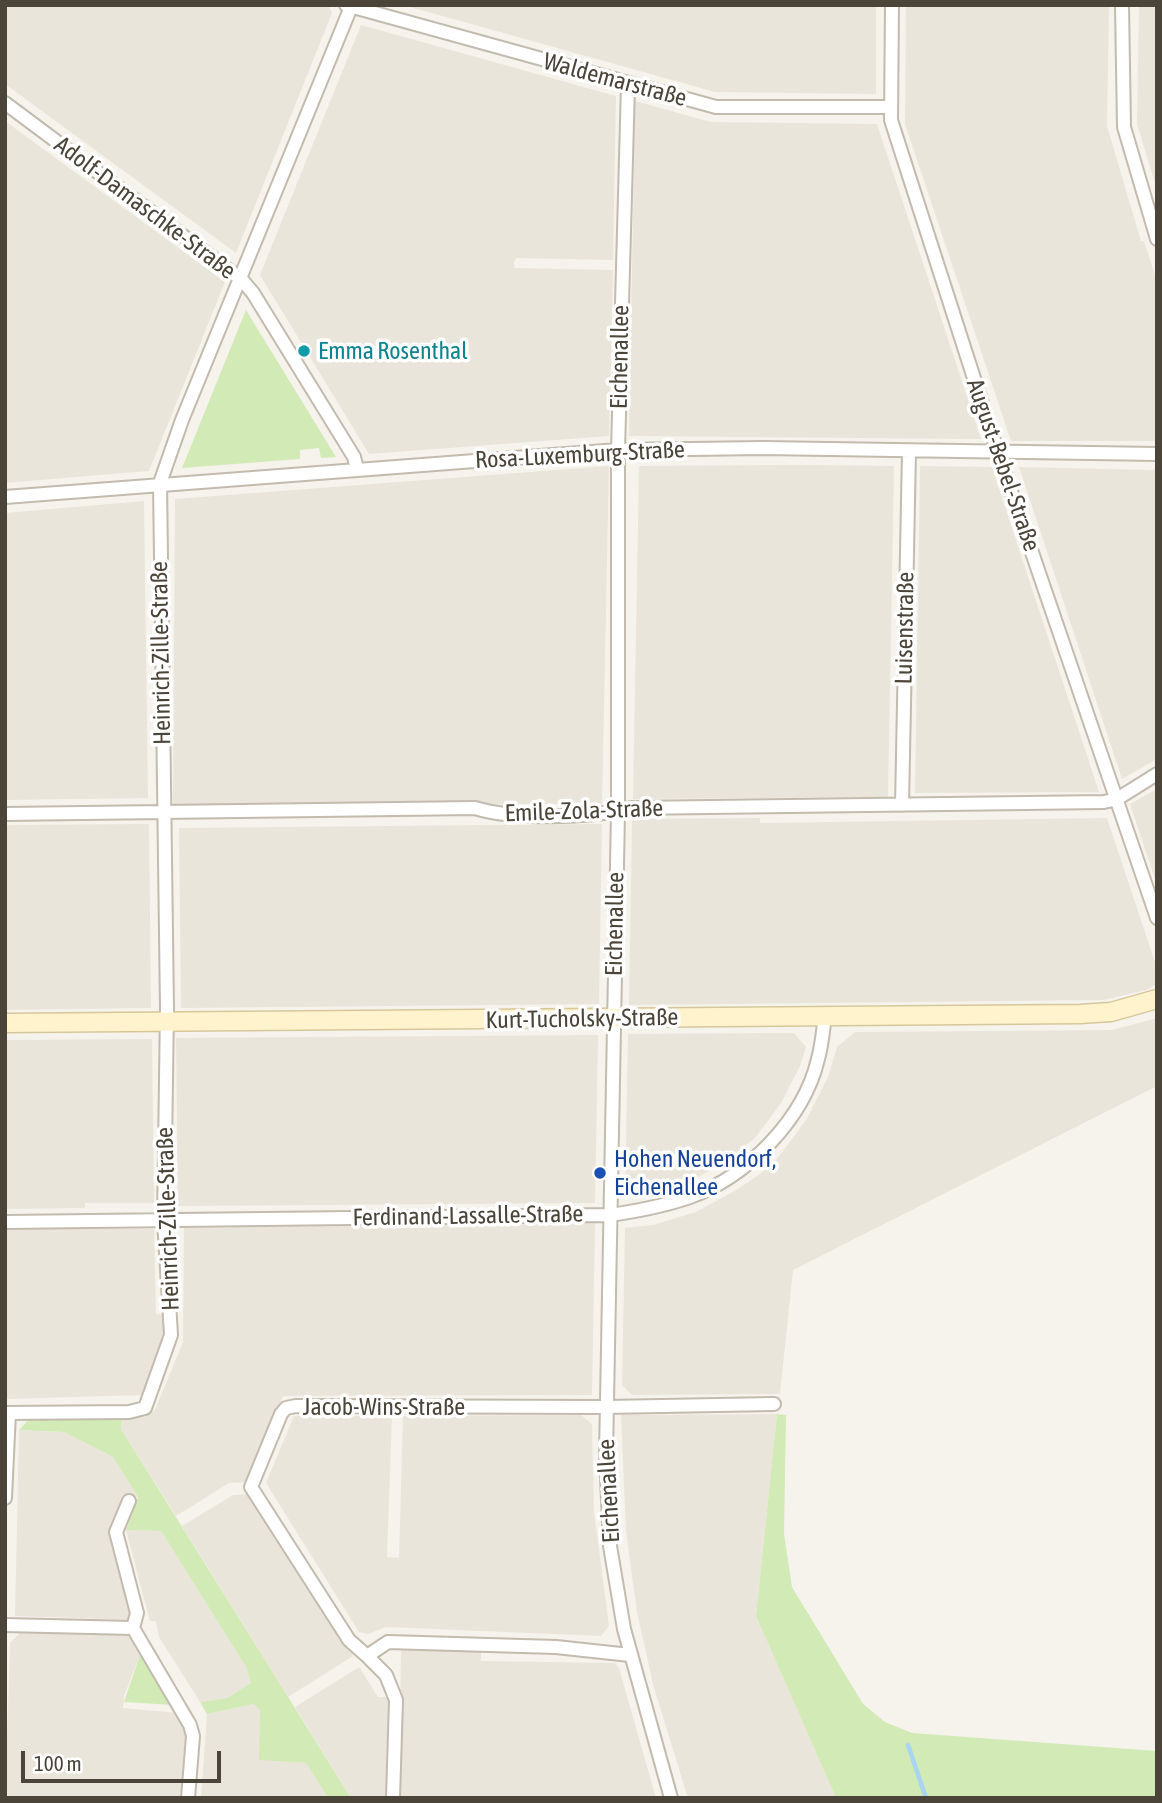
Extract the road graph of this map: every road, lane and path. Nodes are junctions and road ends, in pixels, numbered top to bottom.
1 (892, 5) edge
2 (1122, 5) edge
3 (349, 6) edge
4 (628, 85) junction
5 (5, 103) edge
6 (889, 107) junction
7 (1157, 239) edge
8 (242, 280) junction
9 (618, 450) junction
10 (909, 452) junction
11 (998, 453) junction
12 (1157, 454) edge
13 (357, 469) junction
14 (160, 484) junction
15 (5, 497) edge
16 (1157, 774) edge
17 (1117, 799) junction
18 (902, 805) junction
19 (163, 812) junction
20 (618, 812) junction
21 (5, 814) edge
22 (1157, 918) edge
23 (1157, 999) edge
24 (825, 1016) junction
25 (613, 1018) junction
26 (166, 1022) junction
27 (5, 1023) edge
28 (610, 1215) junction
29 (164, 1220) junction
30 (5, 1222) edge
31 (774, 1404) dead end
32 (606, 1407) junction
33 (7, 1413) edge
34 (5, 1498) edge
35 (129, 1501) dead end
36 (5, 1625) edge
37 (133, 1628) junction
38 (630, 1655) junction
39 (367, 1656) junction
40 (188, 1798) edge
41 (393, 1798) edge
42 (671, 1798) edge

1 - 6 street, August-Bebel-Straße
2 - 7 street
3 - 4 street, Waldemarstraße
3 - 8 street, Heinrich-Zille-Straße
4 - 6 street, Waldemarstraße
4 - 9 street, Eichenallee
5 - 8 street, Adolf-Damaschke-Straße
6 - 11 street, August-Bebel-Straße
8 - 13 street, Adolf-Damaschke-Straße
8 - 14 street, Heinrich-Zille-Straße
9 - 10 street, Rosa-Luxemburg-Straße
9 - 13 street, Rosa-Luxemburg-Straße
9 - 20 street, Eichenallee
10 - 11 street, Rosa-Luxemburg-Straße
10 - 18 street, Luisenstraße
11 - 12 street, Rosa-Luxemburg-Straße
11 - 17 street, August-Bebel-Straße
13 - 14 street, Rosa-Luxemburg-Straße
14 - 15 street, Rosa-Luxemburg-Straße
14 - 19 street, Heinrich-Zille-Straße
16 - 17 street
17 - 18 street, Emile-Zola-Straße
17 - 22 street, August-Bebel-Straße
18 - 20 street, Emile-Zola-Straße
19 - 20 street, Emile-Zola-Straße
19 - 21 street, Emile-Zola-Straße
19 - 26 street, Heinrich-Zille-Straße
20 - 25 street, Eichenallee
23 - 24 main road, Kurt-Tucholsky-Straße
24 - 25 main road, Kurt-Tucholsky-Straße
24 - 28 street, Ferdinand-Lassalle-Straße
25 - 26 main road, Kurt-Tucholsky-Straße
25 - 28 street, Eichenallee
26 - 27 main road, Kurt-Tucholsky-Straße
26 - 29 street, Heinrich-Zille-Straße
28 - 29 street, Ferdinand-Lassalle-Straße
28 - 32 street, Eichenallee
29 - 30 street, Ferdinand-Lassalle-Straße
29 - 33 street, Heinrich-Zille-Straße
31 - 32 street, Jacob-Wins-Straße
32 - 38 street, Eichenallee
32 - 39 street, Jacob-Wins-Straße
33 - 34 street
35 - 37 street
36 - 37 street
37 - 40 street
38 - 39 street
38 - 42 street, Eichenallee
39 - 41 street, Jacob-Wins-Straße

